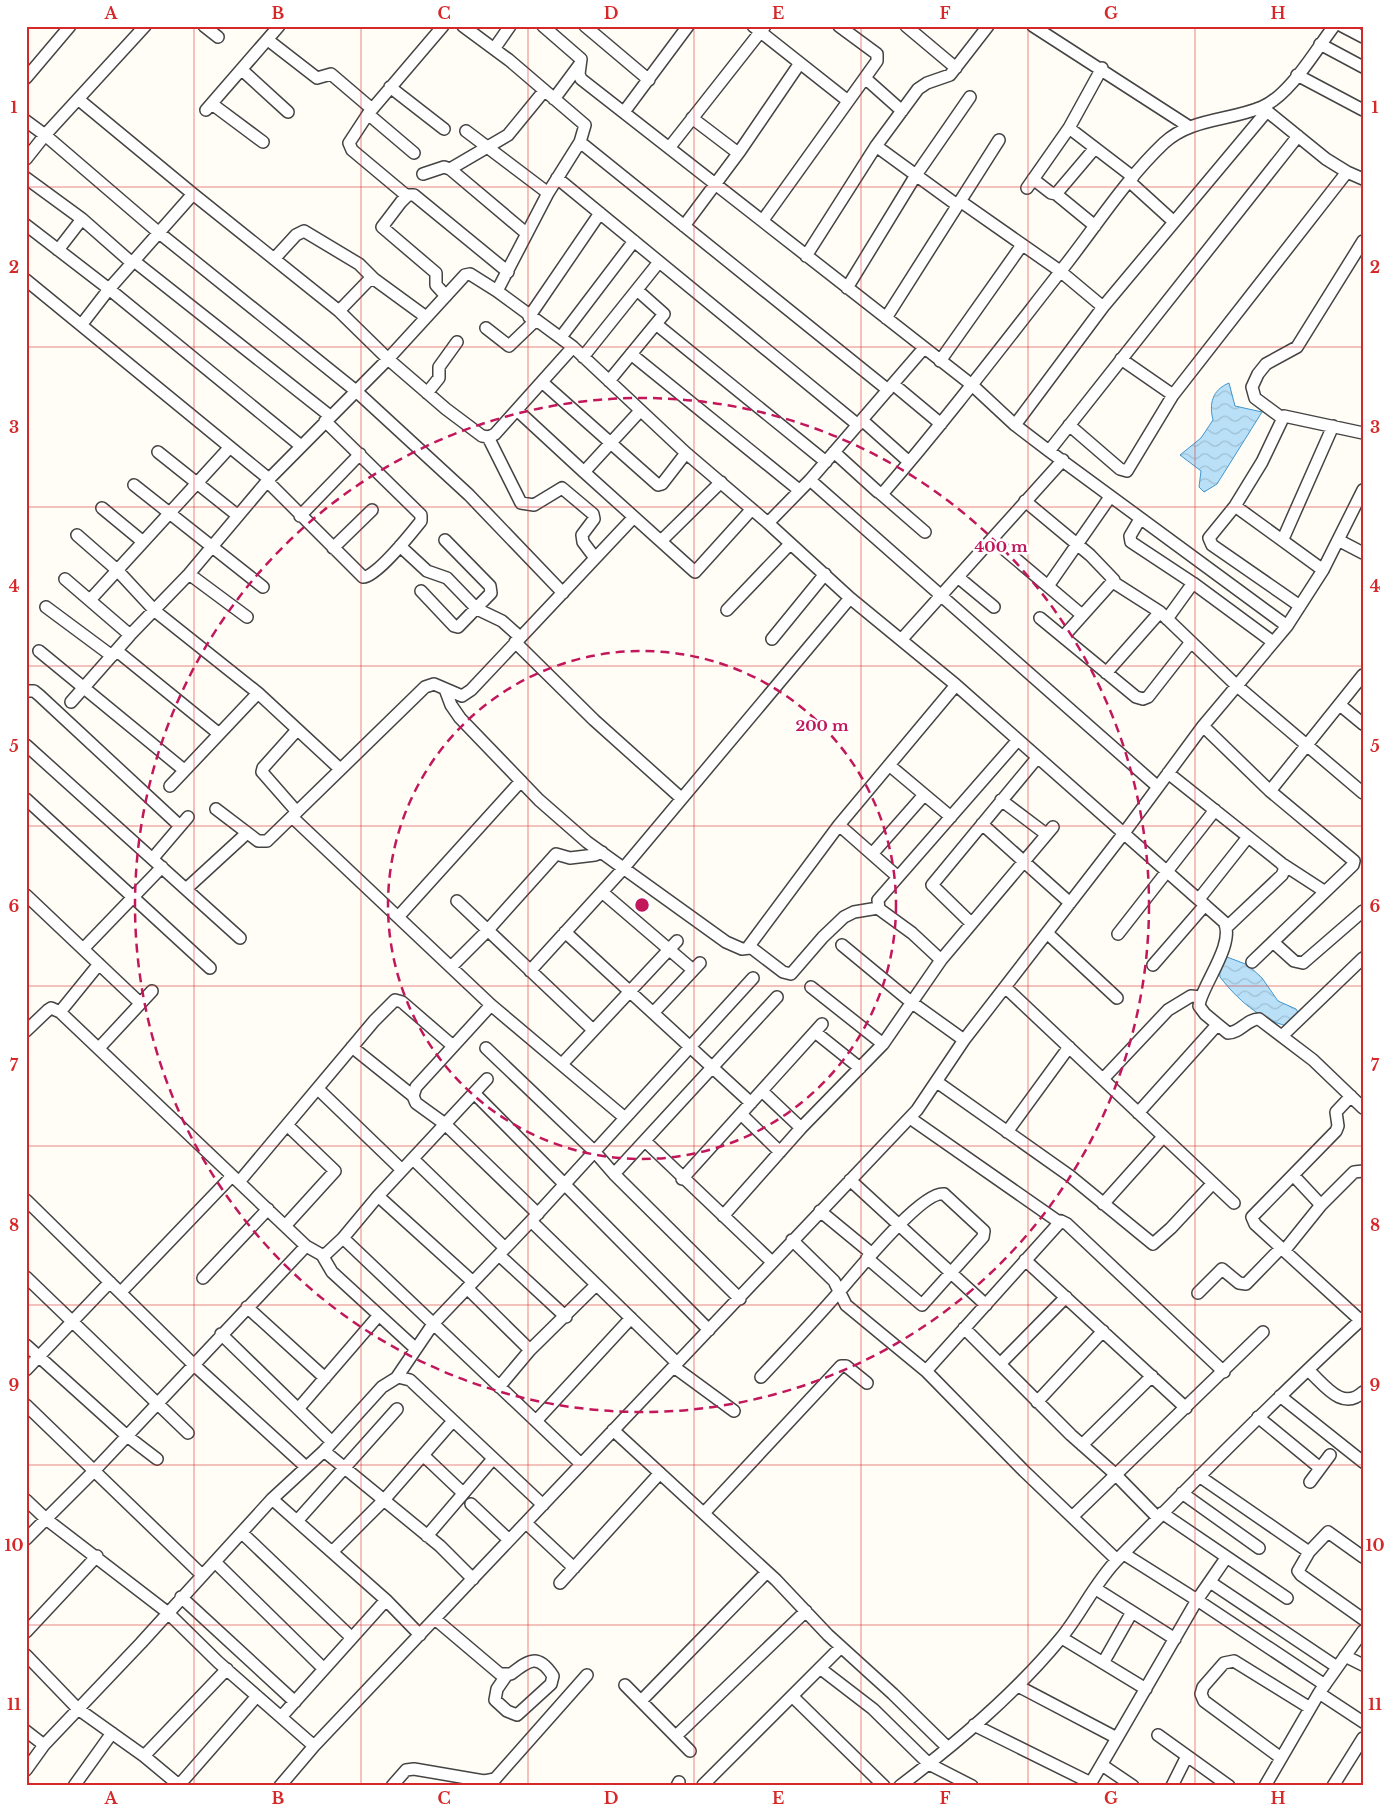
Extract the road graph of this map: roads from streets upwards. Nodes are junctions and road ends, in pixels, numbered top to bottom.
1 (70, 26) edge
2 (145, 26) edge
3 (204, 26) edge
4 (279, 26) edge
5 (444, 26) edge
6 (462, 26) edge
7 (510, 26) edge
8 (543, 26) edge
9 (585, 26) edge
10 (688, 26) edge
11 (839, 26) edge
12 (906, 26) edge
13 (1033, 26) edge
14 (1334, 26) edge
15 (1342, 26) edge
16 (759, 28) edge
17 (984, 28) edge
18 (218, 37) dead end
19 (1363, 37) edge
20 (268, 40) junction
21 (1320, 44) junction
22 (494, 49) junction
23 (800, 63) junction
24 (580, 64) junction
25 (1363, 67) edge
26 (956, 68) junction
27 (1102, 68) junction
28 (242, 70) junction
29 (1297, 75) junction
30 (26, 78) edge
31 (864, 78) junction
32 (649, 80) junction
33 (390, 87) junction
34 (544, 91) junction
35 (970, 97) dead end
36 (78, 98) junction
37 (554, 99) junction
38 (848, 101) junction
39 (1265, 109) junction
40 (1363, 110) edge
41 (370, 111) junction
42 (902, 111) junction
43 (288, 112) dead end
44 (624, 112) junction
45 (692, 118) junction
46 (26, 121) edge
47 (1188, 126) junction
48 (1068, 128) junction
49 (444, 129) dead end
50 (466, 131) dead end
51 (46, 135) junction
52 (1298, 136) junction
53 (998, 140) dead end
54 (263, 142) dead end
55 (580, 142) junction
56 (876, 146) junction
57 (488, 147) junction
58 (669, 148) junction
59 (1095, 148) junction
60 (414, 153) dead end
61 (738, 153) junction
62 (26, 159) edge
63 (450, 169) junction
64 (1347, 172) junction
65 (423, 174) dead end
66 (916, 175) junction
67 (26, 178) edge
68 (558, 178) junction
69 (1131, 179) junction
70 (1363, 179) edge
71 (715, 184) junction
72 (548, 193) junction
73 (193, 194) junction
74 (1056, 194) junction
75 (407, 196) junction
76 (958, 203) junction
77 (600, 213) junction
78 (82, 219) junction
79 (763, 220) junction
80 (1174, 222) junction
81 (26, 225) edge
82 (684, 226) junction
83 (1095, 226) junction
84 (158, 232) junction
85 (526, 233) junction
86 (634, 242) junction
87 (1022, 245) junction
88 (1361, 248) edge
89 (58, 250) junction
90 (806, 256) junction
91 (274, 259) junction
92 (133, 262) junction
93 (659, 262) junction
94 (1060, 271) junction
95 (508, 272) junction
96 (374, 279) junction
97 (26, 280) edge
98 (847, 288) junction
99 (109, 289) junction
100 (637, 290) junction
101 (497, 291) junction
102 (446, 296) junction
103 (1103, 307) junction
104 (339, 311) junction
105 (426, 317) junction
106 (886, 318) junction
107 (532, 319) junction
108 (82, 324) junction
109 (656, 324) junction
110 (486, 328) dead end
111 (561, 337) junction
112 (457, 342) dead end
113 (573, 347) junction
114 (924, 348) junction
115 (631, 354) junction
116 (583, 357) junction
117 (388, 359) junction
118 (1121, 359) junction
119 (940, 360) junction
120 (542, 382) junction
121 (610, 382) junction
122 (972, 386) junction
123 (891, 387) junction
124 (356, 391) junction
125 (427, 393) junction
126 (1173, 395) junction
127 (518, 411) junction
128 (640, 411) junction
129 (1282, 418) junction
130 (328, 419) junction
131 (860, 422) junction
132 (941, 424) junction
133 (1015, 425) junction
134 (1070, 425) junction
135 (1333, 426) junction
136 (1363, 433) edge
137 (488, 437) junction
138 (611, 443) junction
139 (301, 446) junction
140 (230, 447) junction
141 (1049, 451) junction
142 (158, 452) dead end
143 (834, 452) junction
144 (686, 453) junction
145 (360, 454) junction
146 (1063, 460) junction
147 (826, 462) junction
148 (909, 462) junction
149 (584, 472) junction
150 (268, 480) junction
151 (810, 480) junction
152 (198, 482) junction
153 (721, 482) junction
154 (134, 485) dead end
155 (799, 490) junction
156 (880, 493) junction
157 (1362, 495) edge
158 (1110, 497) junction
159 (1025, 501) junction
160 (1235, 506) junction
161 (102, 508) dead end
162 (372, 510) dead end
163 (751, 510) junction
164 (170, 513) junction
165 (237, 515) junction
166 (300, 516) junction
167 (634, 517) junction
168 (1140, 519) junction
169 (768, 523) junction
170 (925, 532) dead end
171 (77, 535) dead end
172 (992, 539) junction
173 (1283, 539) junction
174 (445, 540) dead end
175 (1338, 540) junction
176 (142, 541) junction
177 (661, 541) junction
178 (790, 544) junction
179 (1076, 544) junction
180 (212, 546) junction
181 (400, 546) junction
182 (333, 548) junction
183 (1363, 553) edge
184 (595, 558) junction
185 (117, 570) junction
186 (1323, 570) junction
187 (189, 574) junction
188 (825, 574) junction
189 (959, 578) junction
190 (66, 579) dead end
191 (1113, 582) junction
192 (1193, 583) junction
193 (1048, 586) junction
194 (263, 587) dead end
195 (421, 592) dead end
196 (563, 593) junction
197 (942, 595) junction
198 (850, 598) junction
199 (90, 600) junction
200 (1300, 606) junction
201 (46, 607) dead end
202 (994, 607) dead end
203 (477, 609) junction
204 (154, 610) junction
205 (727, 610) dead end
206 (1082, 615) junction
207 (1163, 615) junction
208 (248, 617) dead end
209 (1040, 618) dead end
210 (1287, 626) junction
211 (130, 635) junction
212 (1063, 637) junction
213 (517, 640) junction
214 (772, 640) dead end
215 (901, 640) junction
216 (1191, 642) junction
217 (1273, 642) junction
218 (39, 650) dead end
219 (114, 653) junction
220 (1106, 672) junction
221 (1363, 675) edge
222 (956, 685) junction
223 (1236, 685) junction
224 (84, 687) junction
225 (445, 689) junction
226 (26, 691) edge
227 (258, 694) junction
228 (71, 702) dead end
229 (1340, 705) junction
230 (1363, 724) edge
231 (1203, 726) junction
232 (297, 730) junction
233 (218, 733) junction
234 (1017, 741) junction
235 (26, 745) edge
236 (1307, 746) junction
237 (1037, 758) junction
238 (889, 765) junction
239 (184, 770) junction
240 (340, 770) junction
241 (1168, 773) junction
242 (521, 781) junction
243 (170, 786) dead end
244 (1158, 788) junction
245 (1270, 791) junction
246 (1363, 793) edge
247 (924, 794) junction
248 (681, 798) junction
249 (26, 799) edge
250 (1001, 800) junction
251 (216, 810) dead end
252 (1215, 810) junction
253 (294, 814) junction
254 (188, 816) dead end
255 (950, 817) junction
256 (982, 824) junction
257 (839, 825) junction
258 (180, 826) junction
259 (247, 833) junction
260 (1124, 833) junction
261 (1248, 837) junction
262 (602, 852) junction
263 (872, 854) junction
264 (153, 858) junction
265 (1023, 861) junction
266 (1284, 865) junction
267 (162, 867) junction
268 (624, 867) junction
269 (1167, 869) junction
270 (898, 877) junction
271 (186, 889) junction
272 (1324, 891) junction
273 (602, 892) junction
274 (26, 895) edge
275 (133, 897) junction
276 (457, 901) dead end
277 (1202, 902) junction
278 (1070, 903) junction
279 (878, 908) junction
280 (1363, 910) edge
281 (398, 917) junction
282 (971, 923) junction
283 (1227, 927) junction
284 (487, 931) junction
285 (566, 932) junction
286 (1047, 933) junction
287 (1118, 934) dead end
288 (240, 938) dead end
289 (1273, 942) junction
290 (673, 945) junction
291 (842, 945) dead end
292 (750, 948) junction
293 (83, 949) junction
294 (1363, 958) edge
295 (941, 960) junction
296 (1252, 962) dead end
297 (99, 964) junction
298 (1153, 964) dead end
299 (451, 967) junction
300 (210, 968) dead end
301 (530, 971) junction
302 (753, 978) dead end
303 (811, 987) dead end
304 (1005, 987) junction
305 (152, 991) dead end
306 (630, 991) junction
307 (777, 997) dead end
308 (1201, 997) junction
309 (1117, 998) dead end
310 (911, 1002) junction
311 (140, 1003) junction
312 (491, 1005) junction
313 (60, 1012) junction
314 (654, 1012) junction
315 (28, 1025) edge
316 (1218, 1025) junction
317 (593, 1030) junction
318 (1282, 1036) junction
319 (964, 1040) junction
320 (883, 1044) junction
321 (452, 1046) junction
322 (689, 1046) junction
323 (352, 1047) junction
324 (1069, 1047) junction
325 (99, 1048) junction
326 (486, 1048) dead end
327 (562, 1064) junction
328 (713, 1068) junction
329 (860, 1068) junction
330 (487, 1079) dead end
331 (1103, 1080) junction
332 (937, 1082) junction
333 (318, 1089) junction
334 (762, 1091) junction
335 (474, 1093) junction
336 (413, 1096) junction
337 (1351, 1096) junction
338 (751, 1103) junction
339 (1363, 1108) edge
340 (1138, 1113) junction
341 (741, 1114) junction
342 (624, 1118) junction
343 (910, 1118) junction
344 (444, 1124) junction
345 (287, 1125) junction
346 (801, 1128) junction
347 (1008, 1132) junction
348 (1163, 1137) junction
349 (646, 1141) junction
350 (594, 1151) junction
351 (780, 1152) junction
352 (412, 1159) junction
353 (402, 1170) junction
354 (1363, 1171) edge
355 (614, 1174) junction
356 (1293, 1175) junction
357 (682, 1178) junction
358 (236, 1179) junction
359 (850, 1180) junction
360 (1213, 1183) junction
361 (563, 1185) junction
362 (378, 1196) junction
363 (26, 1200) edge
364 (1234, 1203) dead end
365 (1103, 1204) junction
366 (1322, 1205) junction
367 (268, 1209) junction
368 (820, 1211) junction
369 (723, 1216) junction
370 (534, 1218) junction
371 (1059, 1222) junction
372 (900, 1224) junction
373 (285, 1226) junction
374 (343, 1238) junction
375 (792, 1240) junction
376 (306, 1246) junction
377 (1283, 1250) junction
378 (502, 1251) junction
379 (322, 1255) junction
380 (869, 1255) junction
381 (1025, 1260) junction
382 (772, 1262) junction
383 (952, 1272) junction
384 (26, 1276) edge
385 (203, 1278) dead end
386 (110, 1282) junction
387 (470, 1285) junction
388 (596, 1285) junction
389 (120, 1292) junction
390 (840, 1292) junction
391 (1198, 1293) dead end
392 (1066, 1297) junction
393 (740, 1299) junction
394 (986, 1305) junction
395 (247, 1307) junction
396 (379, 1315) junction
397 (566, 1317) junction
398 (631, 1318) junction
399 (1362, 1319) edge
400 (73, 1321) junction
401 (432, 1324) junction
402 (964, 1328) junction
403 (709, 1330) junction
404 (1103, 1331) junction
405 (1263, 1332) dead end
406 (221, 1334) junction
407 (26, 1345) edge
408 (416, 1349) junction
409 (530, 1350) junction
410 (38, 1357) junction
411 (193, 1364) junction
412 (1000, 1364) junction
413 (676, 1365) junction
414 (26, 1370) edge
415 (1308, 1370) junction
416 (926, 1371) junction
417 (1224, 1372) junction
418 (1152, 1376) junction
419 (397, 1377) junction
420 (762, 1377) dead end
421 (325, 1378) junction
422 (866, 1383) dead end
423 (499, 1387) junction
424 (1363, 1392) edge
425 (1280, 1396) junction
426 (1038, 1402) junction
427 (157, 1403) junction
428 (1186, 1408) junction
429 (298, 1409) junction
430 (397, 1409) dead end
431 (28, 1411) edge
432 (734, 1411) dead end
433 (1258, 1417) junction
434 (536, 1421) junction
435 (452, 1422) junction
436 (613, 1430) junction
437 (188, 1433) dead end
438 (127, 1436) junction
439 (1082, 1444) junction
440 (328, 1447) junction
441 (1330, 1455) dead end
442 (424, 1456) junction
443 (156, 1459) dead end
444 (492, 1460) junction
445 (1363, 1462) edge
446 (581, 1464) junction
447 (306, 1467) junction
448 (345, 1467) junction
449 (1320, 1468) junction
450 (94, 1471) junction
451 (660, 1473) junction
452 (1115, 1474) junction
453 (1199, 1476) junction
454 (1310, 1482) dead end
455 (463, 1493) junction
456 (1182, 1494) junction
457 (272, 1499) junction
458 (26, 1500) edge
459 (384, 1500) junction
460 (472, 1504) dead end
461 (542, 1505) junction
462 (704, 1513) junction
463 (1160, 1516) junction
464 (1072, 1517) junction
465 (46, 1519) junction
466 (296, 1521) junction
467 (526, 1523) junction
468 (242, 1533) junction
469 (427, 1536) junction
470 (26, 1539) edge
471 (510, 1540) junction
472 (1259, 1548) dead end
473 (332, 1552) junction
474 (1309, 1552) junction
475 (96, 1556) junction
476 (1120, 1557) junction
477 (1363, 1557) edge
478 (1226, 1558) junction
479 (215, 1562) junction
480 (574, 1568) junction
481 (767, 1572) junction
482 (201, 1574) junction
483 (473, 1579) junction
484 (1210, 1582) junction
485 (560, 1583) dead end
486 (1096, 1589) junction
487 (181, 1597) junction
488 (1287, 1598) dead end
489 (386, 1600) junction
490 (1198, 1600) junction
491 (806, 1611) junction
492 (167, 1612) junction
493 (1132, 1612) junction
494 (435, 1619) junction
495 (1363, 1619) edge
496 (1363, 1631) edge
497 (26, 1632) edge
498 (420, 1635) junction
499 (352, 1638) junction
500 (1062, 1638) junction
501 (1175, 1639) junction
502 (841, 1647) junction
503 (26, 1655) edge
504 (1345, 1656) junction
505 (1103, 1663) junction
506 (1363, 1665) edge
507 (1337, 1667) junction
508 (227, 1669) junction
509 (324, 1669) junction
510 (821, 1669) junction
511 (587, 1675) dead end
512 (506, 1676) junction
513 (625, 1685) dead end
514 (1018, 1686) junction
515 (1146, 1689) junction
516 (1322, 1689) junction
517 (257, 1696) junction
518 (792, 1696) junction
519 (641, 1701) junction
520 (294, 1702) junction
521 (78, 1708) junction
522 (1310, 1708) junction
523 (281, 1717) junction
524 (1363, 1722) edge
525 (974, 1725) junction
526 (26, 1731) edge
527 (112, 1733) junction
528 (676, 1736) junction
529 (1158, 1736) dead end
530 (1117, 1738) junction
531 (1363, 1738) edge
532 (44, 1745) junction
533 (314, 1746) junction
534 (948, 1748) junction
535 (690, 1751) dead end
536 (144, 1756) junction
537 (1187, 1756) junction
538 (1281, 1758) junction
539 (928, 1764) junction
540 (1102, 1765) junction
541 (26, 1770) edge
542 (493, 1783) edge
543 (1090, 1784) edge
544 (180, 1785) edge
545 (281, 1785) edge
546 (74, 1786) edge
547 (392, 1786) edge
548 (703, 1786) edge
549 (884, 1786) edge
550 (900, 1786) edge
551 (972, 1786) edge
552 (1133, 1786) edge
553 (1172, 1786) edge
554 (1229, 1786) edge
555 (1265, 1786) edge
556 (1333, 1786) edge

1 - 30 street
2 - 36 street
3 - 18 street
4 - 20 street
5 - 33 street
6 - 22 street
7 - 22 street
8 - 24 street
9 - 32 street
10 - 32 street
11 - 31 street
12 - 26 street
13 - 27 street
14 - 21 street
15 - 19 street
16 - 23 street
16 - 45 street
17 - 26 street
20 - 28 street
20 - 41 street
21 - 25 street
21 - 29 street
22 - 34 street
23 - 38 street
23 - 61 street
24 - 37 street
24 - 44 street
26 - 42 street
27 - 47 street
27 - 48 street
28 - 43 street
28 - 54 street
29 - 39 street
29 - 40 street
31 - 38 street
31 - 42 street
32 - 44 street
33 - 41 street
33 - 49 street
34 - 37 street
34 - 57 street
35 - 66 street
36 - 51 street
36 - 73 street
37 - 55 street
38 - 79 street
39 - 47 street
39 - 52 street
39 - 80 street
41 - 60 street
41 - 75 street
42 - 56 street
44 - 58 street
45 - 58 street
45 - 61 street
46 - 51 street
47 - 69 street
48 - 59 street
48 - 74 street
50 - 57 street
51 - 62 street
51 - 84 street
52 - 64 street
52 - 118 street
53 - 76 street
55 - 68 street
55 - 82 street
56 - 66 street
56 - 90 street
57 - 63 street
57 - 72 street
58 - 71 street
59 - 69 street
59 - 74 street
61 - 71 street
63 - 65 street
63 - 85 street
64 - 70 street
64 - 126 street
66 - 76 street
66 - 98 street
67 - 78 street
68 - 72 street
68 - 77 street
69 - 80 street
69 - 83 street
71 - 79 street
71 - 82 street
72 - 85 street
73 - 84 street
73 - 91 street
74 - 83 street
75 - 95 street
75 - 102 street
76 - 87 street
76 - 106 street
77 - 86 street
77 - 107 street
78 - 89 street
78 - 92 street
79 - 90 street
80 - 103 street
81 - 89 street
82 - 123 street
83 - 94 street
84 - 92 street
84 - 124 street
85 - 95 street
86 - 93 street
86 - 111 street
87 - 94 street
87 - 119 street
88 - 129 street
89 - 99 street
90 - 98 street
91 - 96 street
91 - 104 street
92 - 99 street
92 - 130 street
93 - 100 street
93 - 131 street
94 - 103 street
94 - 122 street
95 - 101 street
96 - 104 street
96 - 105 street
97 - 108 street
98 - 106 street
99 - 108 street
99 - 139 street
100 - 109 street
100 - 116 street
101 - 102 street
101 - 107 street
102 - 105 street
103 - 133 street
104 - 117 street
105 - 117 street
106 - 114 street
107 - 110 street
107 - 111 street
108 - 140 street
109 - 115 street
109 - 147 street
111 - 113 street
112 - 125 street
113 - 116 street
113 - 120 street
114 - 119 street
114 - 123 street
115 - 121 street
115 - 155 street
116 - 121 street
117 - 124 street
117 - 125 street
118 - 126 street
118 - 134 street
119 - 122 street
120 - 127 street
120 - 138 street
121 - 128 street
122 - 132 street
122 - 133 street
123 - 131 street
123 - 132 street
124 - 130 street
124 - 196 street
125 - 137 street
126 - 134 street
127 - 137 street
127 - 149 street
128 - 138 street
128 - 144 street
129 - 135 street
129 - 160 street
130 - 139 street
130 - 145 street
131 - 143 street
131 - 148 street
132 - 148 street
133 - 141 street
134 - 141 street
135 - 136 street
135 - 173 street
137 - 184 street
138 - 144 street
138 - 149 street
139 - 150 street
140 - 150 street
140 - 152 street
141 - 146 street
142 - 152 street
143 - 147 street
143 - 156 street
144 - 153 street
145 - 166 street
145 - 181 street
146 - 158 street
146 - 159 street
147 - 151 street
148 - 156 street
149 - 167 street
150 - 165 street
150 - 166 street
151 - 155 street
151 - 197 street
152 - 164 street
152 - 165 street
153 - 163 street
153 - 177 street
154 - 164 street
155 - 169 street
156 - 170 street
157 - 175 street
158 - 168 street
158 - 179 street
159 - 172 street
159 - 179 street
160 - 173 street
160 - 200 street
161 - 176 street
162 - 182 street
163 - 169 street
163 - 177 street
164 - 176 street
164 - 180 street
165 - 180 street
166 - 182 street
167 - 177 street
167 - 184 street
168 - 192 street
168 - 210 street
169 - 178 street
171 - 185 street
172 - 189 street
172 - 193 street
173 - 186 street
174 - 203 street
175 - 183 street
175 - 186 street
176 - 185 street
178 - 188 street
178 - 205 street
179 - 191 street
179 - 193 street
180 - 187 street
180 - 194 street
181 - 182 street
181 - 203 street
184 - 196 street
185 - 199 street
185 - 204 street
186 - 200 street
187 - 204 street
187 - 208 street
188 - 198 street
188 - 214 street
189 - 197 street
189 - 202 street
190 - 199 street
191 - 206 street
191 - 207 street
192 - 207 street
192 - 217 street
193 - 206 street
195 - 203 street
196 - 213 street
197 - 215 street
197 - 244 street
198 - 215 street
198 - 248 street
199 - 211 street
200 - 210 street
201 - 219 street
203 - 213 street
204 - 211 street
204 - 227 street
206 - 212 street
207 - 216 street
207 - 220 street
209 - 212 street
210 - 217 street
211 - 219 street
212 - 220 street
213 - 225 street
213 - 248 street
215 - 222 street
216 - 220 street
216 - 223 street
217 - 223 street
218 - 224 street
219 - 224 street
219 - 233 street
221 - 229 street
222 - 234 street
222 - 238 street
223 - 231 street
223 - 236 street
224 - 228 street
224 - 239 street
225 - 240 street
225 - 242 street
226 - 258 street
227 - 232 street
227 - 233 street
229 - 230 street
229 - 236 street
231 - 241 street
231 - 245 street
232 - 240 street
232 - 253 street
233 - 239 street
234 - 237 street
234 - 255 street
235 - 264 street
236 - 245 street
236 - 246 street
237 - 250 street
237 - 260 street
238 - 247 street
238 - 257 street
239 - 243 street
240 - 253 street
241 - 244 street
241 - 252 street
242 - 262 street
242 - 281 street
244 - 260 street
245 - 272 street
247 - 255 street
247 - 263 street
248 - 268 street
249 - 275 street
250 - 256 street
250 - 265 street
251 - 259 street
252 - 261 street
252 - 269 street
253 - 259 street
253 - 281 street
254 - 258 street
255 - 270 street
256 - 265 street
256 - 282 street
257 - 263 street
257 - 292 street
258 - 264 street
259 - 271 street
260 - 269 street
260 - 278 street
261 - 266 street
261 - 277 street
262 - 268 street
262 - 284 street
263 - 270 street
264 - 267 street
265 - 278 street
265 - 282 street
266 - 272 street
266 - 283 street
267 - 271 street
267 - 275 street
268 - 273 street
268 - 292 street
269 - 277 street
269 - 287 street
270 - 279 street
271 - 288 street
272 - 289 street
273 - 285 street
273 - 290 street
274 - 293 street
275 - 293 street
275 - 300 street
276 - 284 street
277 - 283 street
277 - 298 street
278 - 286 street
279 - 292 street
279 - 295 street
280 - 289 street
281 - 299 street
282 - 295 street
283 - 308 street
284 - 299 street
284 - 301 street
285 - 301 street
285 - 306 street
286 - 304 street
286 - 309 street
289 - 296 street
290 - 306 street
290 - 314 street
291 - 310 street
293 - 297 street
294 - 318 street
295 - 310 street
297 - 311 street
297 - 313 street
299 - 312 street
301 - 317 street
302 - 322 street
303 - 320 street
304 - 319 street
304 - 324 street
305 - 311 street
306 - 314 street
306 - 317 street
307 - 328 street
308 - 316 street
308 - 331 street
310 - 319 street
310 - 320 street
311 - 325 street
312 - 321 street
312 - 327 street
313 - 315 street
313 - 325 street
314 - 322 street
316 - 318 street
316 - 340 street
317 - 327 street
318 - 337 street
319 - 332 street
320 - 329 street
321 - 323 street
321 - 336 street
322 - 328 street
322 - 342 street
323 - 333 street
323 - 336 street
324 - 331 street
324 - 347 street
325 - 358 street
326 - 350 street
327 - 342 street
328 - 338 street
328 - 349 street
329 - 334 street
329 - 346 street
330 - 335 street
331 - 340 street
332 - 343 street
332 - 347 street
333 - 345 street
333 - 353 street
334 - 338 street
334 - 346 street
335 - 344 street
335 - 361 street
336 - 344 street
337 - 339 street
337 - 356 street
338 - 341 street
340 - 348 street
341 - 351 street
341 - 357 street
342 - 350 street
343 - 359 street
343 - 371 street
344 - 352 street
344 - 370 street
345 - 358 street
345 - 373 street
346 - 351 street
347 - 365 street
348 - 360 street
348 - 365 street
349 - 355 street
349 - 357 street
350 - 355 street
350 - 361 street
351 - 369 street
352 - 353 street
352 - 378 street
353 - 362 street
354 - 366 street
355 - 393 street
356 - 366 street
356 - 377 street
357 - 369 street
358 - 367 street
358 - 389 street
359 - 368 street
359 - 372 street
360 - 364 street
360 - 365 street
361 - 370 street
361 - 403 street
362 - 374 street
362 - 387 street
363 - 386 street
366 - 377 street
367 - 373 street
367 - 385 street
368 - 375 street
368 - 380 street
369 - 382 street
370 - 378 street
370 - 388 street
371 - 381 street
371 - 417 street
372 - 380 street
372 - 383 street
372 - 383 street
373 - 376 street
374 - 379 street
374 - 401 street
375 - 382 street
375 - 390 street
376 - 379 street
376 - 395 street
377 - 391 street
377 - 399 street
378 - 387 street
378 - 397 street
379 - 396 street
380 - 383 street
380 - 390 street
381 - 392 street
381 - 394 street
382 - 393 street
383 - 394 street
384 - 400 street
386 - 389 street
386 - 400 street
387 - 401 street
387 - 409 street
388 - 397 street
388 - 398 street
389 - 411 street
390 - 416 street
390 - 420 street
392 - 404 street
392 - 412 street
393 - 403 street
394 - 402 street
395 - 406 street
395 - 421 street
396 - 408 street
396 - 421 street
397 - 409 street
398 - 413 street
398 - 434 street
399 - 415 street
400 - 410 street
400 - 427 street
401 - 408 street
401 - 423 street
402 - 412 street
402 - 416 street
403 - 413 street
404 - 418 street
404 - 426 street
405 - 417 street
406 - 411 street
406 - 429 street
407 - 410 street
408 - 419 street
409 - 423 street
410 - 414 street
410 - 438 street
411 - 427 street
411 - 447 street
412 - 426 street
413 - 432 street
413 - 436 street
415 - 424 street
415 - 425 street
416 - 464 street
417 - 428 street
418 - 428 street
418 - 439 street
419 - 435 street
419 - 440 street
421 - 429 street
422 - 462 street
423 - 434 street
425 - 433 street
425 - 445 street
426 - 439 street
427 - 437 street
427 - 438 street
428 - 452 street
429 - 440 street
430 - 448 street
431 - 450 street
433 - 449 street
433 - 453 street
434 - 446 street
435 - 442 street
435 - 444 street
436 - 446 street
436 - 451 street
438 - 443 street
438 - 450 street
439 - 452 street
440 - 447 street
440 - 448 street
441 - 449 street
442 - 455 street
442 - 459 street
444 - 455 street
444 - 461 street
446 - 461 street
447 - 457 street
448 - 459 street
448 - 466 street
449 - 454 street
450 - 465 street
450 - 482 street
451 - 462 street
451 - 480 street
452 - 463 street
452 - 464 street
453 - 456 street
453 - 474 street
455 - 469 street
456 - 463 street
456 - 472 street
457 - 466 street
457 - 468 street
458 - 465 street
459 - 469 street
459 - 473 street
460 - 471 street
461 - 467 street
462 - 481 street
463 - 476 street
463 - 478 street
464 - 476 street
465 - 470 street
465 - 475 street
466 - 473 street
467 - 471 street
467 - 480 street
468 - 479 street
468 - 499 street
469 - 483 street
471 - 483 street
473 - 489 street
474 - 477 street
474 - 495 street
475 - 492 street
475 - 497 street
476 - 486 street
476 - 490 street
478 - 484 street
478 - 488 street
479 - 482 street
479 - 509 street
480 - 485 street
481 - 491 street
481 - 519 street
482 - 487 street
483 - 494 street
484 - 490 street
484 - 507 street
486 - 493 street
486 - 500 street
487 - 492 street
487 - 520 street
489 - 498 street
489 - 499 street
490 - 501 street
490 - 516 street
491 - 502 street
491 - 528 street
492 - 508 street
492 - 521 street
493 - 501 street
493 - 505 street
494 - 498 street
494 - 512 street
496 - 504 street
498 - 533 street
499 - 509 street
500 - 505 street
500 - 514 street
501 - 515 street
502 - 510 street
502 - 534 street
503 - 521 street
504 - 506 street
504 - 507 street
505 - 515 street
507 - 516 street
508 - 517 street
508 - 536 street
509 - 520 street
510 - 518 street
510 - 539 street
511 - 542 street
512 - 512 street
513 - 519 street
514 - 525 street
514 - 530 street
515 - 530 street
516 - 522 street
516 - 524 street
517 - 523 street
517 - 544 street
518 - 548 street
518 - 549 street
519 - 528 street
520 - 523 street
521 - 527 street
521 - 532 street
522 - 538 street
522 - 538 street
523 - 533 street
525 - 534 street
525 - 543 street
526 - 532 street
527 - 536 street
527 - 546 street
528 - 535 street
529 - 537 street
530 - 540 street
531 - 556 street
532 - 541 street
533 - 545 street
534 - 539 street
536 - 544 street
537 - 553 street
537 - 554 street
538 - 555 street
539 - 550 street
539 - 551 street
540 - 543 street
540 - 552 street
542 - 547 street

